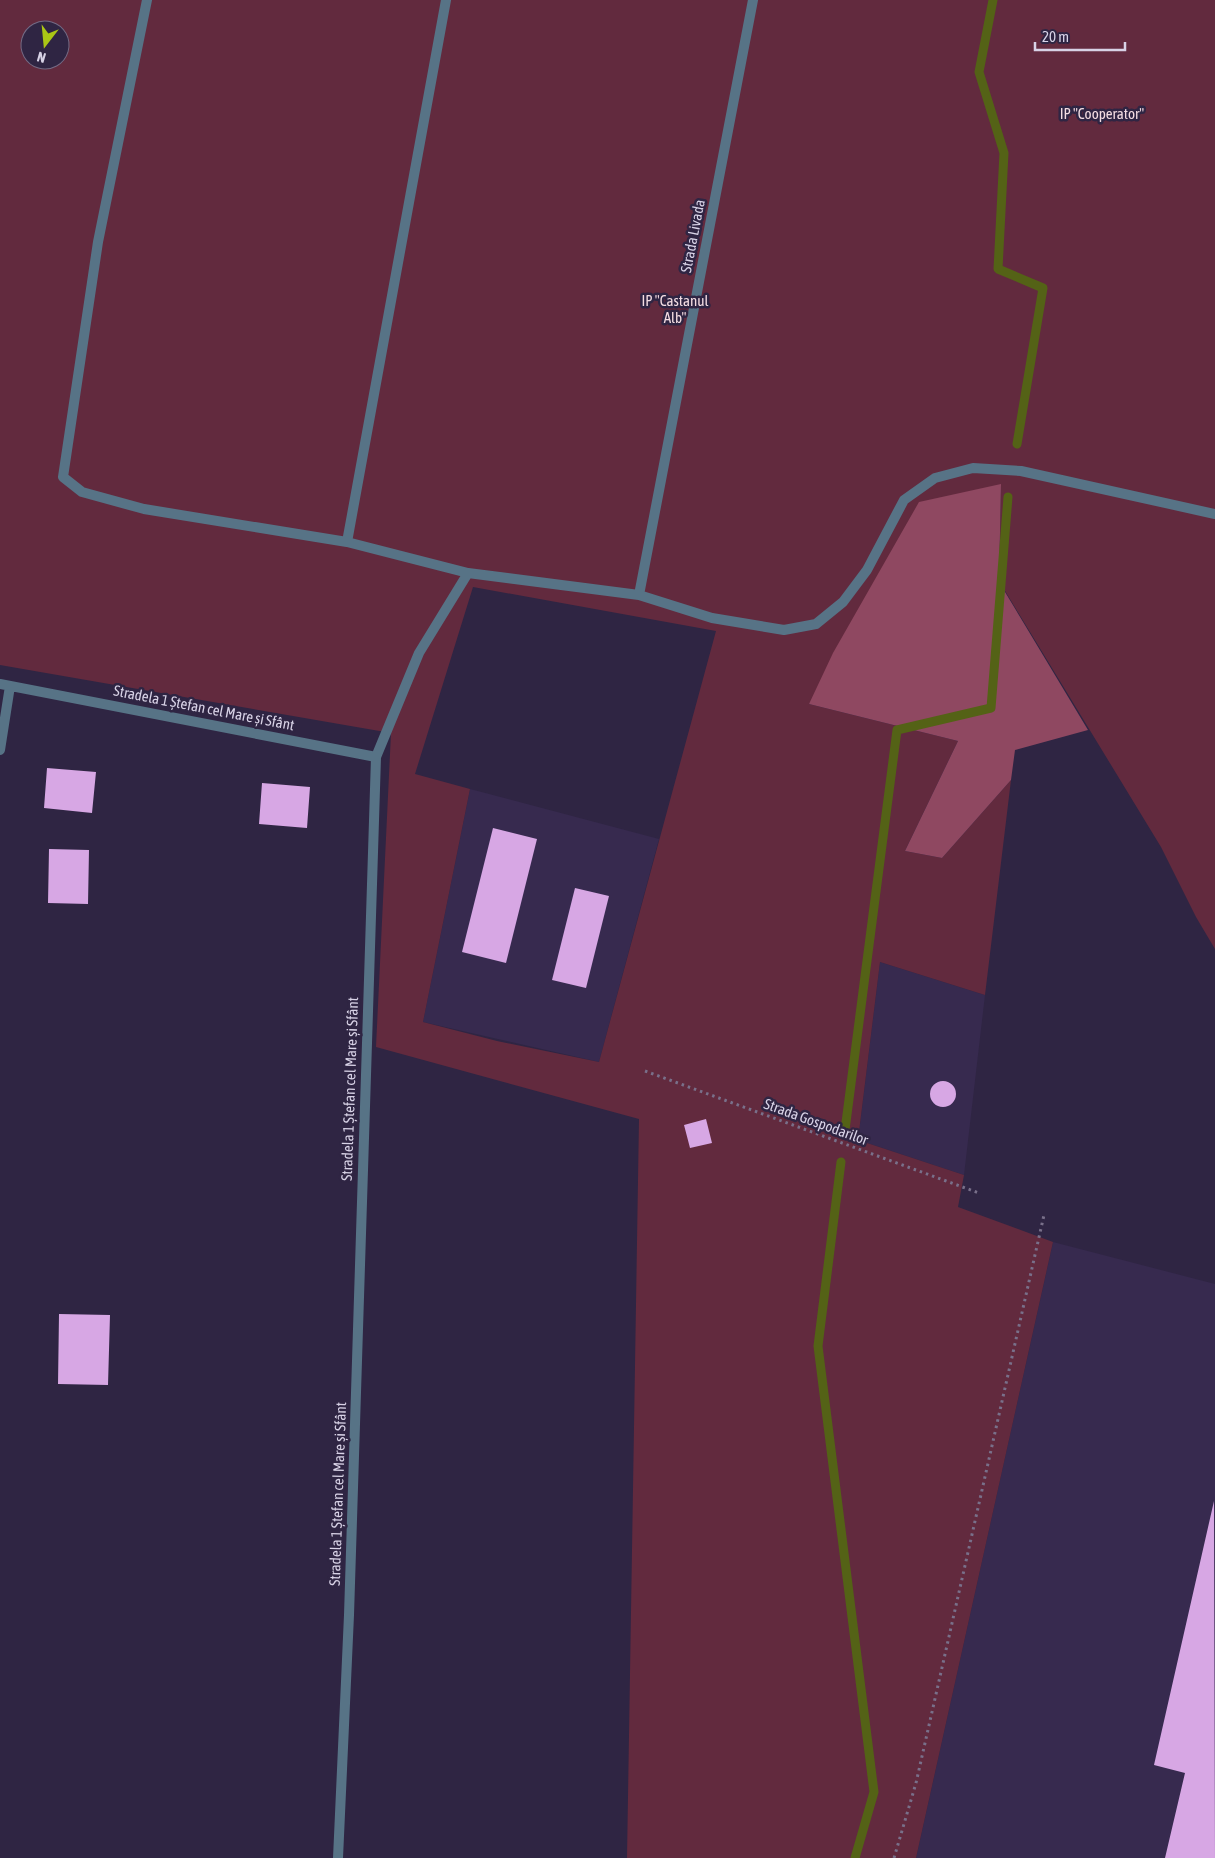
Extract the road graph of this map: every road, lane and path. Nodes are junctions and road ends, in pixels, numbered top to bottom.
1 (147, 0) edge
2 (446, 0) edge
3 (753, 0) edge
4 (1215, 514) edge
5 (347, 542) junction
6 (468, 573) junction
7 (639, 595) junction
8 (5, 685) edge
9 (0, 750) edge
10 (376, 758) junction
11 (645, 1071) dead end
12 (979, 1193) dead end
13 (1044, 1215) dead end
14 (338, 1858) edge
15 (894, 1858) edge

1 - 5 street
2 - 5 street
3 - 7 street, Strada Livada
4 - 7 street
5 - 6 street
6 - 7 street
6 - 10 street
8 - 9 street, Stradela 1 Ștefan cel Mare și Sfânt
8 - 10 street, Stradela 1 Ștefan cel Mare și Sfânt
10 - 14 street, Stradela 1 Ștefan cel Mare și Sfânt
11 - 12 path, Strada Gospodarilor
13 - 15 path

